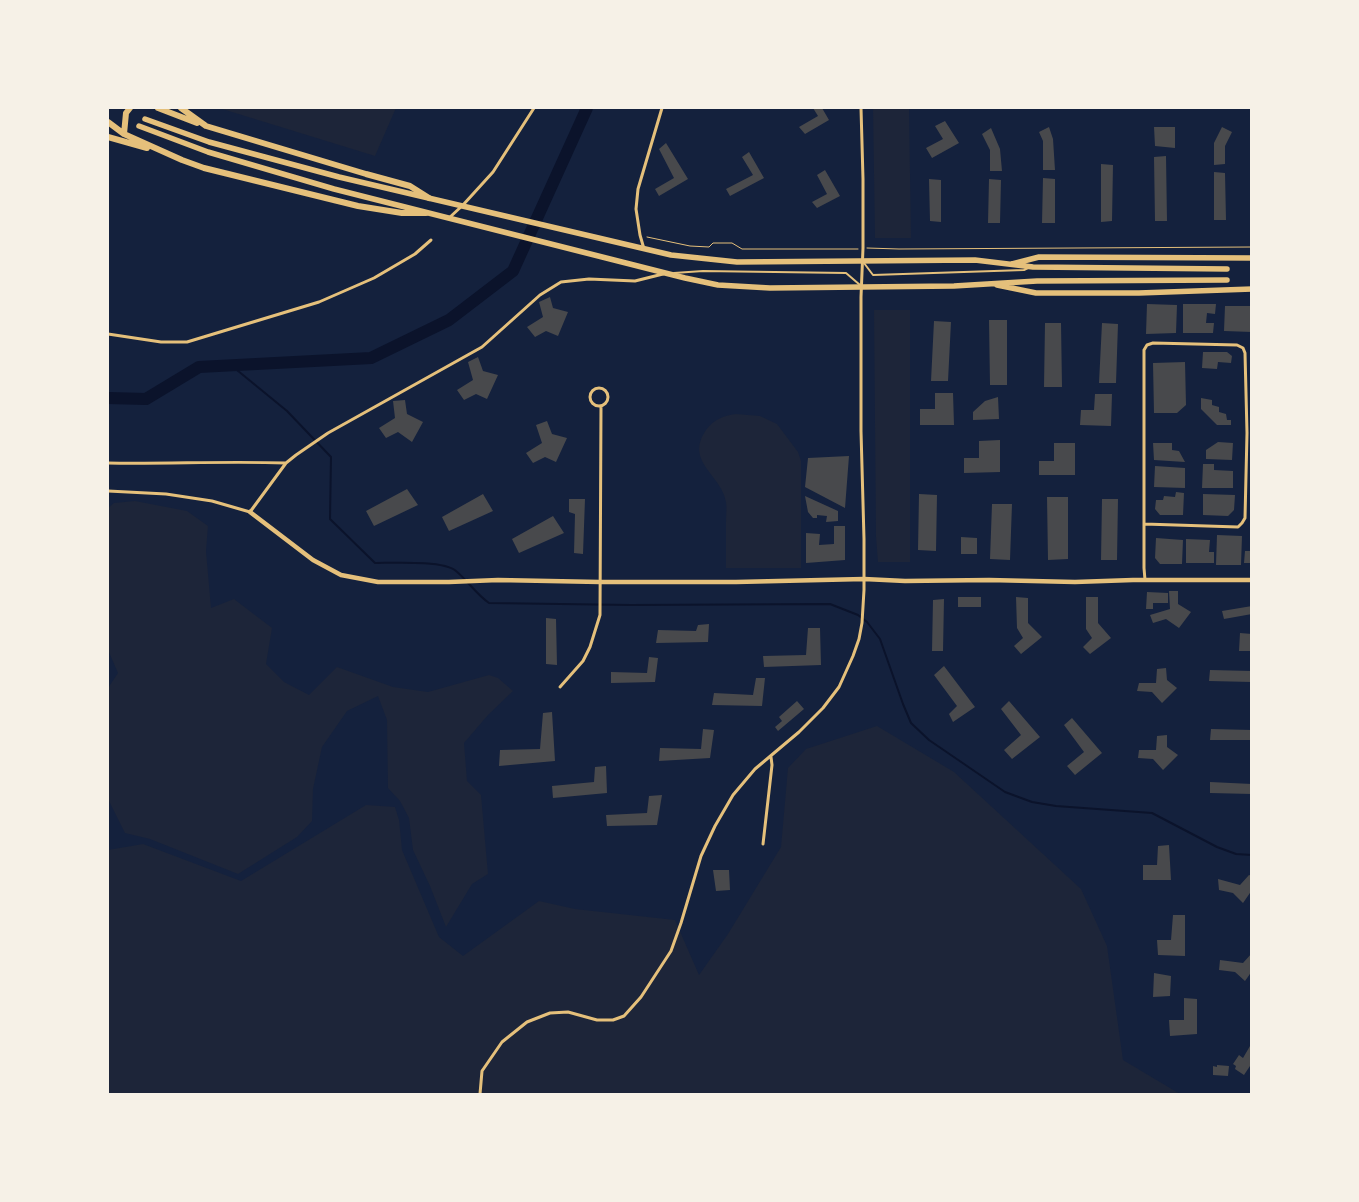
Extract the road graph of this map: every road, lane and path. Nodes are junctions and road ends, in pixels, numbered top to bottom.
1 (130, 108) edge
2 (158, 108) edge
3 (182, 108) edge
4 (534, 108) edge
5 (662, 108) edge
6 (861, 108) edge
7 (145, 119) dead end
8 (108, 122) edge
9 (139, 126) dead end
10 (206, 126) junction
11 (124, 134) junction
12 (108, 137) edge
13 (182, 160) junction
14 (429, 198) junction
15 (463, 205) junction
16 (426, 213) junction
17 (448, 219) junction
18 (640, 235) junction
19 (431, 240) dead end
20 (1252, 247) edge
21 (644, 248) junction
22 (874, 248) dead end
23 (847, 249) dead end
24 (1248, 258) edge
25 (862, 261) junction
26 (1252, 263) edge
27 (1008, 264) junction
28 (1033, 267) junction
29 (1227, 269) dead end
30 (667, 274) junction
31 (1227, 280) dead end
32 (988, 283) junction
33 (861, 287) junction
34 (1250, 288) edge
35 (108, 334) edge
36 (601, 406) junction
37 (1246, 433) junction
38 (1252, 433) edge
39 (108, 463) edge
40 (286, 463) junction
41 (108, 491) edge
42 (250, 512) junction
43 (1144, 524) junction
44 (864, 580) junction
45 (1145, 580) junction
46 (1252, 580) edge
47 (600, 582) junction
48 (560, 687) dead end
49 (771, 756) junction
50 (762, 844) dead end
51 (480, 1094) edge

1 - 11 highway
2 - 10 highway
3 - 10 highway
4 - 15 street
5 - 18 street
6 - 25 street
7 - 14 main road
8 - 11 highway
9 - 16 main road
10 - 14 highway
11 - 13 highway
12 - 13 highway
13 - 16 highway
14 - 15 main road
15 - 17 street
15 - 21 main road
16 - 17 main road
17 - 30 main road
18 - 21 street
18 - 23 path
19 - 35 street
20 - 22 path
21 - 25 main road
24 - 26 main road
24 - 27 main road
25 - 27 main road
25 - 28 lane
25 - 33 street
27 - 28 main road
28 - 29 main road
30 - 33 main road
30 - 33 lane
30 - 40 street
31 - 32 main road
32 - 33 main road
32 - 34 main road
33 - 44 street
36 - 36 street
36 - 47 street
37 - 38 street
37 - 43 street
37 - 43 street
39 - 40 street
40 - 42 street
41 - 42 street
42 - 47 street
43 - 45 street
44 - 45 street
44 - 47 street
44 - 49 street
45 - 46 street
47 - 48 street
49 - 50 street
49 - 51 street

